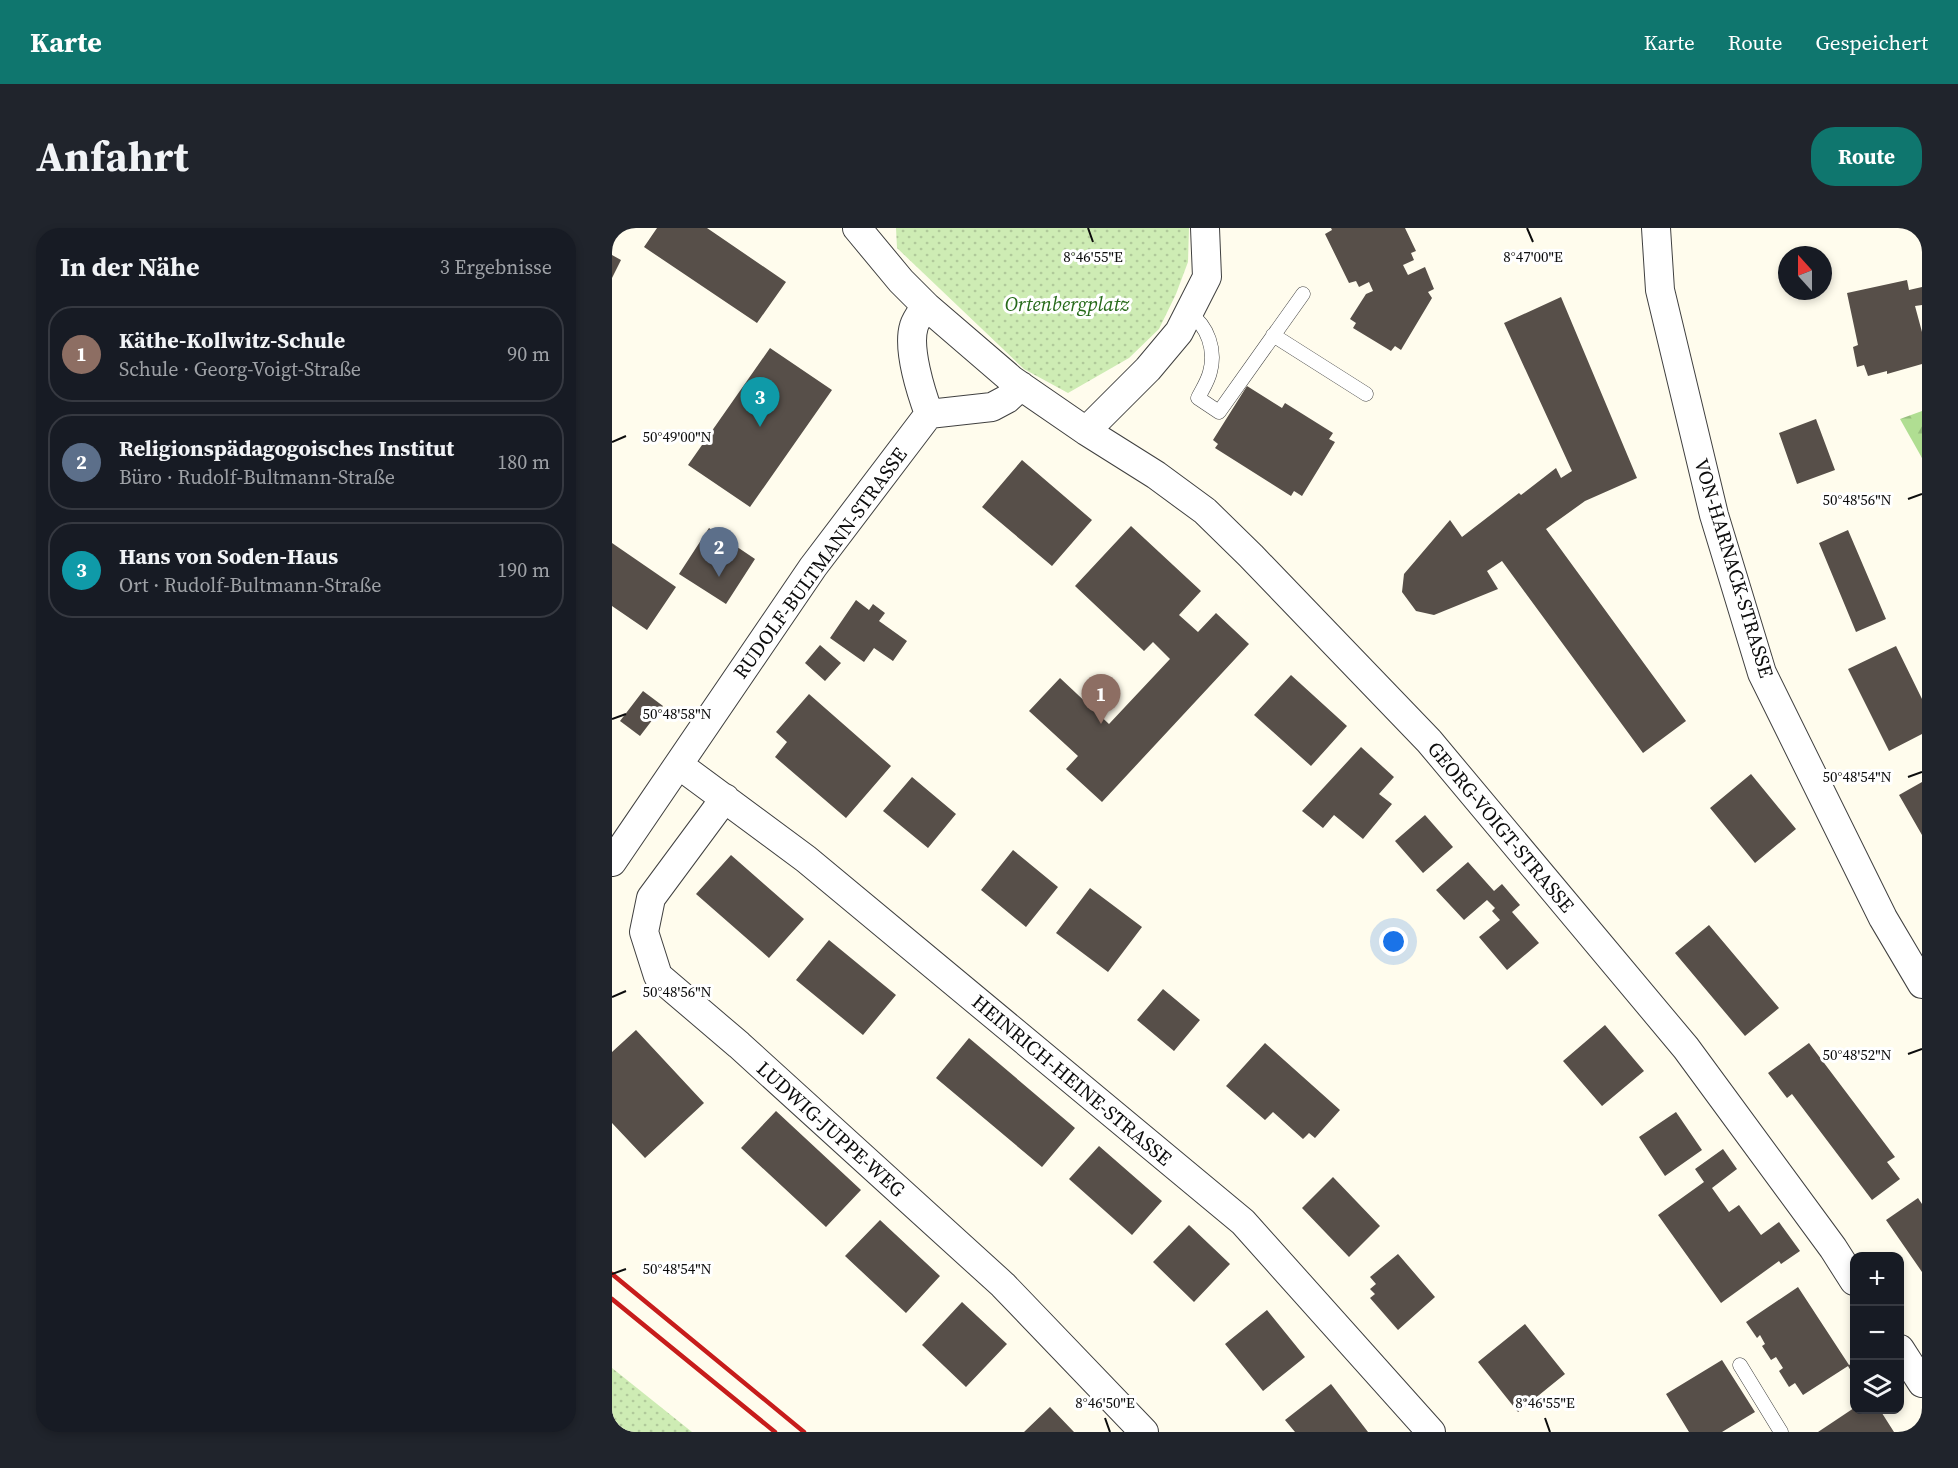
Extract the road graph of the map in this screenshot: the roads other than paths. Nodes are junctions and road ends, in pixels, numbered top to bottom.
1 (857, 228) edge
2 (1205, 228) edge
3 (1656, 228) edge
4 (1303, 294) dead end
5 (926, 306) junction
6 (1189, 313) junction
7 (1273, 335) junction
8 (1021, 386) junction
9 (1366, 394) dead end
10 (929, 414) junction
11 (1086, 431) junction
12 (679, 765) junction
13 (725, 798) junction
14 (612, 862) edge
15 (1922, 984) edge
16 (1850, 1275) edge
17 (1904, 1356) edge
18 (1740, 1365) dead end
19 (1922, 1383) edge
20 (1144, 1432) edge
21 (1431, 1432) edge
22 (1782, 1432) edge

1 - 5 street
2 - 6 street
3 - 15 street, VON-HARNACK-STRASSE
4 - 7 lane
5 - 8 street
5 - 10 street
6 - 7 lane
6 - 11 street
7 - 9 lane
8 - 10 street
8 - 11 street
10 - 12 street, RUDOLF-BULTMANN-STRASSE
11 - 16 street, GEORG-VOIGT-STRASSE
12 - 13 street, HEINRICH-HEINE-STRASSE
12 - 14 street, RUDOLF-BULTMANN-STRASSE
13 - 20 street, LUDWIG-JUPPE-WEG
13 - 21 street, HEINRICH-HEINE-STRASSE
17 - 19 street
18 - 22 lane

